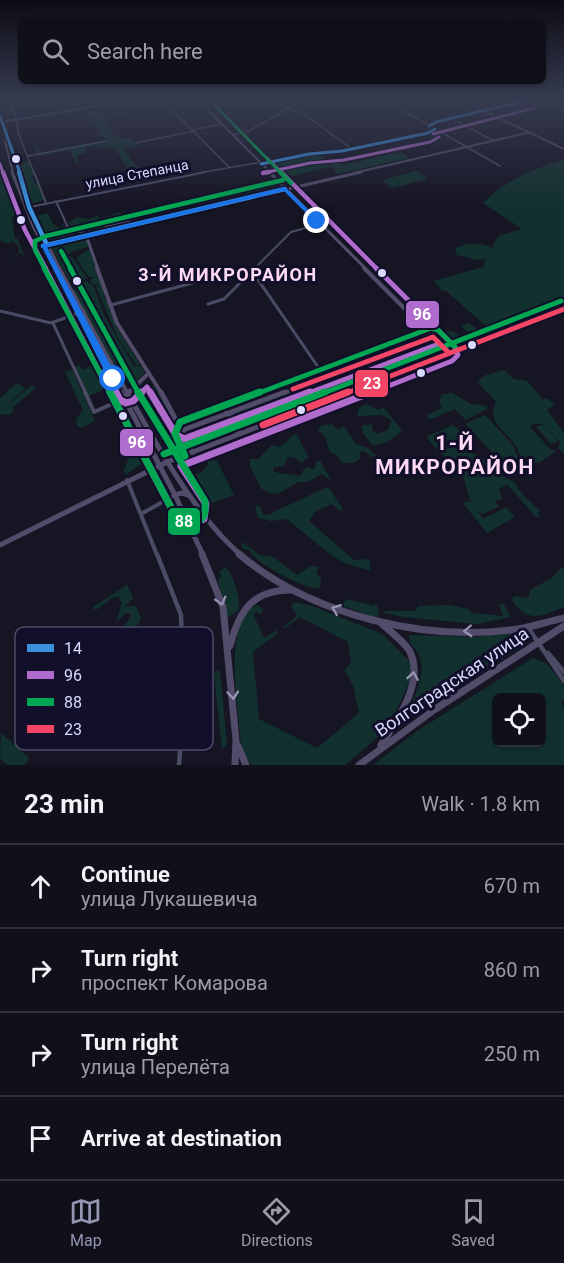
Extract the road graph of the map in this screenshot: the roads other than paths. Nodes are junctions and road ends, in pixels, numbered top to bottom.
1 (4, 135) edge
2 (21, 135) edge
3 (172, 135) edge
4 (198, 135) edge
5 (233, 135) edge
6 (332, 135) edge
7 (418, 135) edge
8 (445, 135) edge
9 (484, 135) edge
10 (516, 135) edge
11 (518, 135) edge
12 (535, 135) edge
13 (512, 136) junction
14 (106, 141) dead end
15 (494, 141) junction
16 (136, 143) dead end
17 (467, 147) junction
18 (352, 149) junction
19 (564, 149) edge
20 (9, 150) junction
21 (28, 156) junction
22 (261, 164) junction
23 (501, 166) dead end
24 (229, 167) junction
25 (16, 174) junction
26 (285, 188) junction
27 (56, 201) junction
28 (46, 203) junction
29 (27, 207) junction
30 (320, 224) junction
31 (111, 228) junction
32 (105, 231) junction
33 (77, 234) junction
34 (86, 234) junction
35 (90, 244) junction
36 (46, 245) junction
37 (252, 271) junction
38 (196, 282) dead end
39 (208, 304) dead end
40 (111, 305) junction
41 (564, 309) edge
42 (0, 311) edge
43 (81, 312) junction
44 (52, 323) junction
45 (433, 337) junction
46 (415, 344) junction
47 (449, 353) junction
48 (432, 360) junction
49 (149, 373) junction
50 (325, 376) junction
51 (124, 396) junction
52 (226, 413) junction
53 (183, 430) junction
54 (236, 435) junction
55 (193, 452) junction
56 (167, 462) junction
57 (159, 466) junction
58 (127, 480) junction
59 (175, 495) junction
60 (192, 497) junction
61 (197, 505) junction
62 (141, 513) junction
63 (184, 513) junction
64 (0, 545) edge
65 (294, 590) junction
66 (564, 618) edge
67 (381, 623) junction
68 (526, 625) junction
69 (564, 626) edge
70 (182, 627) edge
71 (538, 642) junction
72 (544, 650) junction
73 (229, 651) junction
74 (564, 672) edge
75 (564, 681) edge
76 (236, 740) junction
77 (380, 748) junction
78 (180, 750) edge
79 (179, 765) edge
80 (235, 765) edge
81 (246, 765) edge
82 (359, 765) edge

1 - 20 main road
2 - 21 street
3 - 16 street
4 - 24 street
5 - 22 main road
6 - 18 street
7 - 18 street, улица Степанца
8 - 17 street
9 - 15 street
10 - 13 main road
11 - 13 main road
12 - 19 main road
13 - 15 main road
14 - 21 street
15 - 17 main road
17 - 23 street
17 - 26 main road
18 - 22 street, улица Степанца
20 - 25 main road
20 - 25 main road
21 - 28 street
22 - 24 street, улица Степанца
22 - 26 main road
24 - 27 street, улица Степанца
25 - 29 main road
26 - 30 main road
26 - 31 main road
27 - 28 street, улица Степанца
27 - 33 street
28 - 29 street, улица Степанца
29 - 36 main road
30 - 37 street
30 - 45 main road
31 - 32 main road
31 - 34 main road
32 - 34 main road
32 - 35 main road
33 - 34 main road
33 - 36 main road
34 - 35 main road
34 - 36 main road
35 - 40 main road
36 - 43 main road
37 - 39 street
37 - 50 street
38 - 40 street
40 - 49 main road
41 - 47 main road
42 - 44 street
43 - 44 street
43 - 51 main road
44 - 51 street
45 - 46 main road
45 - 47 main road
46 - 48 main road
46 - 50 main road
47 - 48 main road
48 - 54 main road
49 - 51 main road
49 - 53 main road
50 - 52 main road
51 - 56 main road, Волгоградская улица
51 - 57 main road
52 - 53 main road
52 - 54 main road
53 - 55 main road
54 - 55 main road
55 - 56 main road
56 - 57 main road
56 - 60 main road, Волгоградская улица
57 - 58 main road
57 - 59 main road
58 - 62 street
58 - 64 main road
59 - 60 main road
59 - 62 street
59 - 63 main road
60 - 61 main road, Волгоградская улица
61 - 63 main road
61 - 65 main road, Волгоградская улица
62 - 70 street
63 -> 73 main road
67 -> 65 main road, Волгоградская улица
65 - 73 main road
66 - 68 main road, Волгоградская улица
68 -> 67 main road, Волгоградская улица
77 -> 67 main road
68 - 71 street
69 - 71 main road, Волгоградская улица
71 - 72 street
71 - 77 main road, Волгоградская улица
72 - 74 street
72 - 75 street
73 -> 76 main road
76 - 80 main road
76 - 81 main road
77 - 82 main road, Волгоградская улица
78 - 79 street

